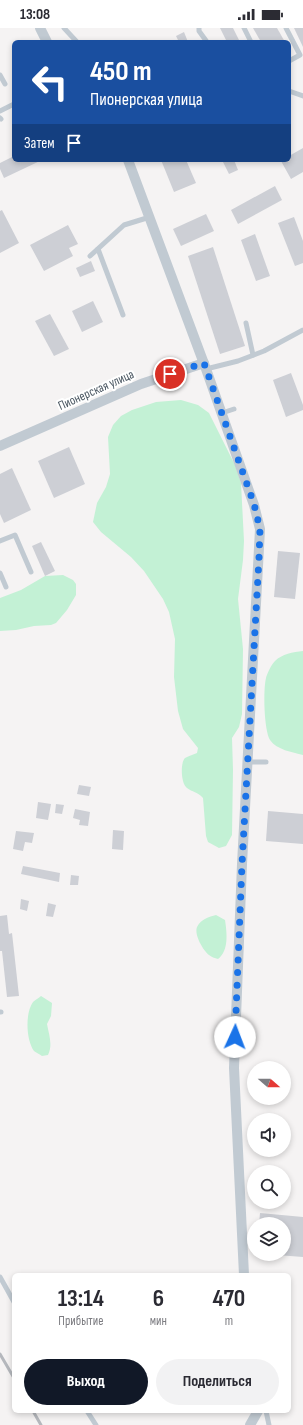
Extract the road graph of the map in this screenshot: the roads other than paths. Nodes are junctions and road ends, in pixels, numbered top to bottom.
1 (40, 28) edge
2 (64, 28) edge
3 (198, 28) edge
4 (244, 28) edge
5 (286, 28) edge
6 (46, 40) edge
7 (74, 40) edge
8 (206, 40) edge
9 (250, 40) edge
10 (291, 59) edge
11 (0, 75) edge
12 (4, 84) dead end
13 (291, 93) edge
14 (303, 96) edge
15 (12, 105) edge
16 (0, 111) edge
17 (129, 162) edge
18 (150, 217) junction
19 (98, 249) junction
20 (90, 256) dead end
21 (123, 315) dead end
22 (246, 323) dead end
23 (303, 330) edge
24 (253, 355) junction
25 (205, 366) junction
26 (234, 409) dead end
27 (222, 413) junction
28 (0, 446) edge
29 (0, 541) edge
30 (31, 572) dead end
31 (0, 573) edge
32 (6, 587) dead end
33 (248, 762) junction
34 (266, 762) dead end
35 (244, 1273) edge
36 (0, 1277) edge
37 (12, 1299) edge
38 (88, 1413) edge
39 (257, 1413) edge
40 (266, 1413) edge
41 (96, 1425) edge
42 (250, 1425) edge
43 (269, 1425) edge

1 - 6 street
2 - 7 lane
3 - 8 lane
4 - 9 lane
5 - 10 lane
11 - 12 lane
13 - 14 lane
15 - 16 lane
17 - 18 street
18 - 19 lane
18 - 25 street
19 - 20 lane
19 - 21 lane
22 - 24 lane
23 - 24 lane
24 - 25 lane
25 - 27 street
25 - 28 street, Пионерская улица
26 - 27 lane
27 - 33 street
29 - 30 lane
31 - 32 lane
33 - 34 lane
33 - 35 street
36 - 37 lane
38 - 41 lane
39 - 42 street
40 - 43 lane

